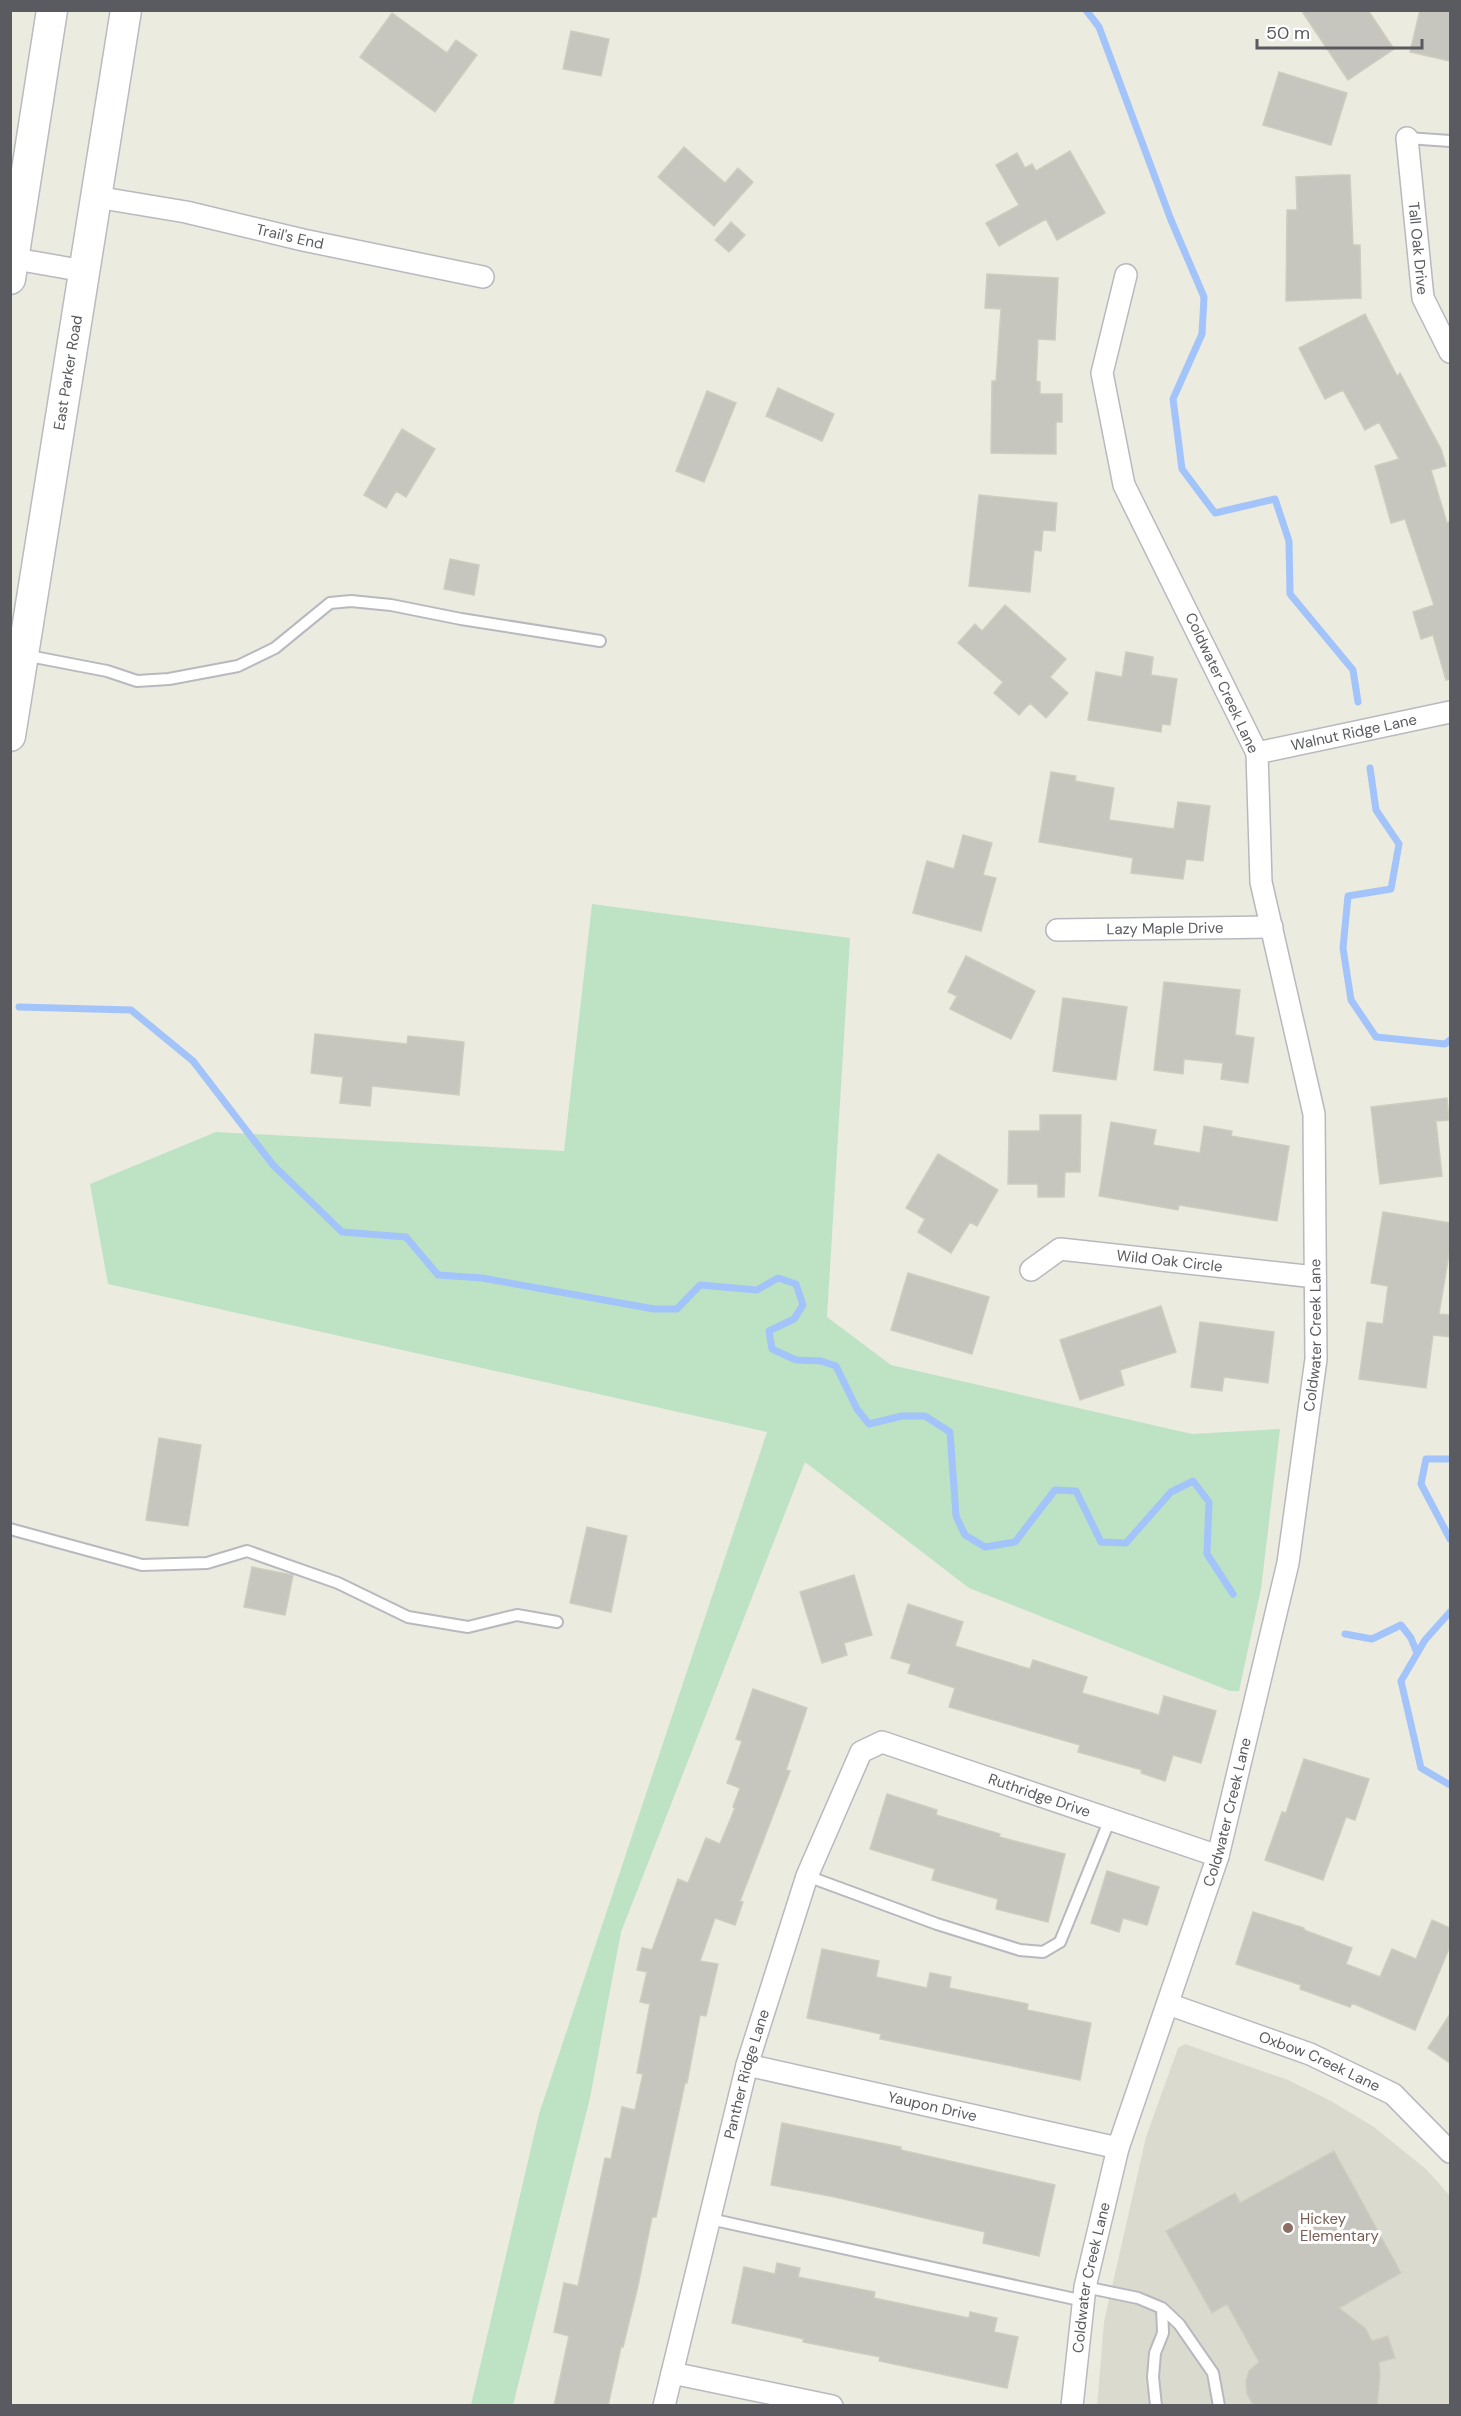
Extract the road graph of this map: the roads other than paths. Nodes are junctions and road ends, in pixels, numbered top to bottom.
1 (52, 10) edge
2 (126, 10) edge
3 (1407, 138) joint
4 (1450, 141) edge
5 (96, 197) junction
6 (12, 265) edge
7 (84, 271) junction
8 (1126, 275) dead end
9 (483, 277) dead end
10 (1450, 352) edge
11 (600, 641) dead end
12 (24, 655) junction
13 (1450, 712) edge
14 (10, 736) edge
15 (1257, 753) junction
16 (1272, 927) junction
17 (1057, 930) dead end
18 (1031, 1270) dead end
19 (1315, 1277) junction
20 (10, 1529) edge
21 (557, 1623) dead end
22 (861, 1752) joint
23 (1110, 1819) junction
24 (1218, 1856) junction
25 (807, 1876) junction
26 (1168, 2004) junction
27 (747, 2065) junction
28 (1118, 2148) junction
29 (1450, 2152) edge
30 (710, 2219) junction
31 (1084, 2294) junction
32 (1162, 2308) junction
33 (672, 2373) junction
34 (664, 2406) edge
35 (831, 2406) edge
36 (1072, 2406) edge
37 (1156, 2406) edge
38 (1219, 2406) edge

1 - 6 main road
2 - 5 main road, East Parker Road
3 - 4 lane
3 - 10 street, Tall Oak Drive
5 - 7 main road, East Parker Road
5 - 9 street, Trail's End
6 - 7 street
7 - 12 main road, East Parker Road
8 - 15 street, Coldwater Creek Lane
11 - 12 lane
12 - 14 main road, East Parker Road
13 - 15 street, Walnut Ridge Lane
15 - 16 street, Coldwater Creek Lane
16 - 17 street, Lazy Maple Drive
16 - 19 street, Coldwater Creek Lane
18 - 19 street, Wild Oak Circle
19 - 24 street, Coldwater Creek Lane
20 - 21 lane
22 - 23 street, Ruthridge Drive
22 - 25 street, Panther Ridge Lane
23 - 24 street, Ruthridge Drive
23 - 25 lane
24 - 26 street, Coldwater Creek Lane
25 - 27 street, Panther Ridge Lane
26 - 28 street, Coldwater Creek Lane
26 - 29 street, Oxbow Creek Lane
27 - 28 street, Yaupon Drive
27 - 30 street, Panther Ridge Lane
28 - 31 street, Coldwater Creek Lane
30 - 31 lane
30 - 33 street, Panther Ridge Lane
31 - 32 lane
31 - 36 street, Coldwater Creek Lane
32 - 37 lane
32 - 38 lane
33 - 34 street, Panther Ridge Lane
33 - 35 street

